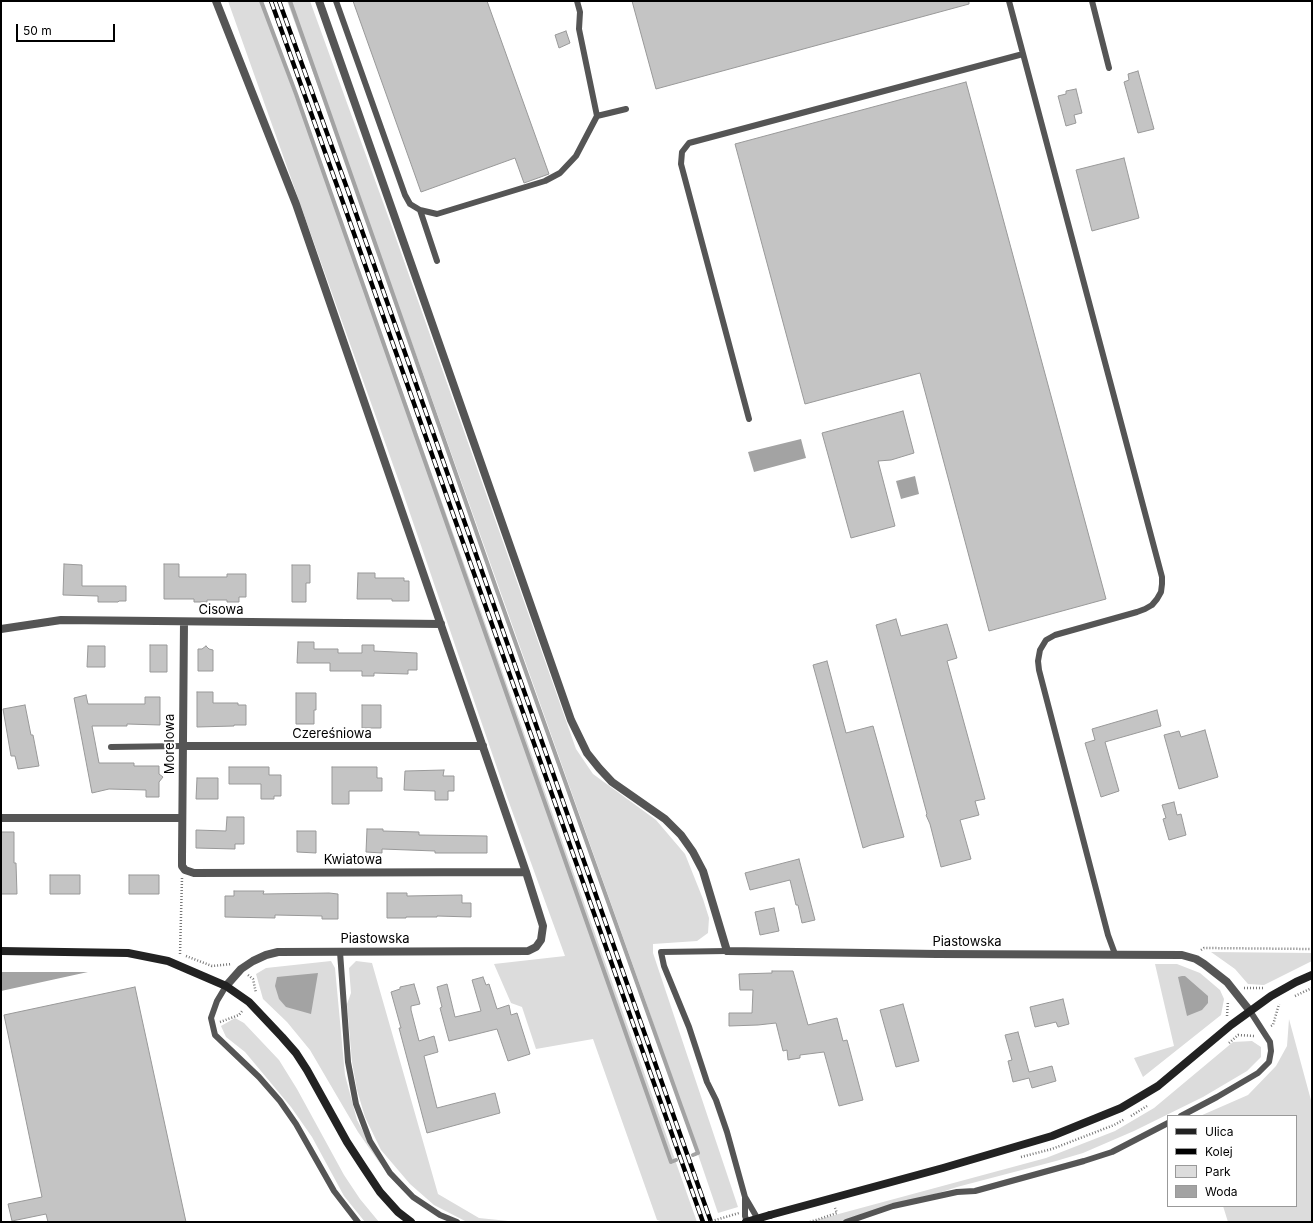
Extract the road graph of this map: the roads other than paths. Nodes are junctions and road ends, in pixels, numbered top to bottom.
1 (216, 1) edge
2 (319, 1) edge
3 (336, 1) edge
4 (577, 1) edge
5 (1009, 1) edge
6 (1092, 1) edge
7 (1023, 54) junction
8 (1110, 68) dead end
9 (626, 109) dead end
10 (597, 116) junction
11 (420, 210) junction
12 (437, 261) dead end
13 (749, 419) dead end
14 (184, 622) junction
15 (441, 624) junction
16 (1, 629) edge
17 (111, 746) dead end
18 (182, 746) junction
19 (483, 746) junction
20 (1, 818) edge
21 (182, 818) junction
22 (182, 866) joint
23 (526, 872) junction
24 (1, 951) edge
25 (727, 951) junction
26 (340, 952) junction
27 (1115, 954) junction
28 (1312, 975) edge
29 (226, 986) junction
30 (1250, 1011) junction
31 (1183, 1115) edge
32 (1167, 1124) edge
33 (745, 1197) junction
34 (358, 1222) edge
35 (411, 1222) edge
36 (456, 1222) edge
37 (746, 1222) edge
38 (760, 1222) edge
39 (846, 1222) edge

1 - 15 street
2 - 25 street
3 - 11 lane
4 - 10 lane
5 - 7 lane
6 - 8 lane
7 - 13 lane
7 - 27 lane
9 - 10 lane
10 - 11 lane
11 - 12 lane
14 - 15 street, Cisowa
14 - 16 street, Cisowa
14 - 18 street, Morelowa
15 - 19 street
17 - 18 lane
18 - 19 street, Czereśniowa
18 - 21 street, Morelowa
19 - 23 street
20 - 21 street
21 - 22 street, Morelowa
22 - 23 street, Kwiatowa
23 - 26 street, Piastowska
24 - 29 street
25 - 27 street, Piastowska
25 - 33 lane, Piastowska
26 - 29 street, Piastowska
26 - 36 lane
27 - 30 street, Piastowska
28 - 30 street
29 - 34 lane
29 - 35 street
30 - 31 lane
30 - 37 street, bridge
32 - 39 lane
33 - 37 lane
33 - 38 lane

